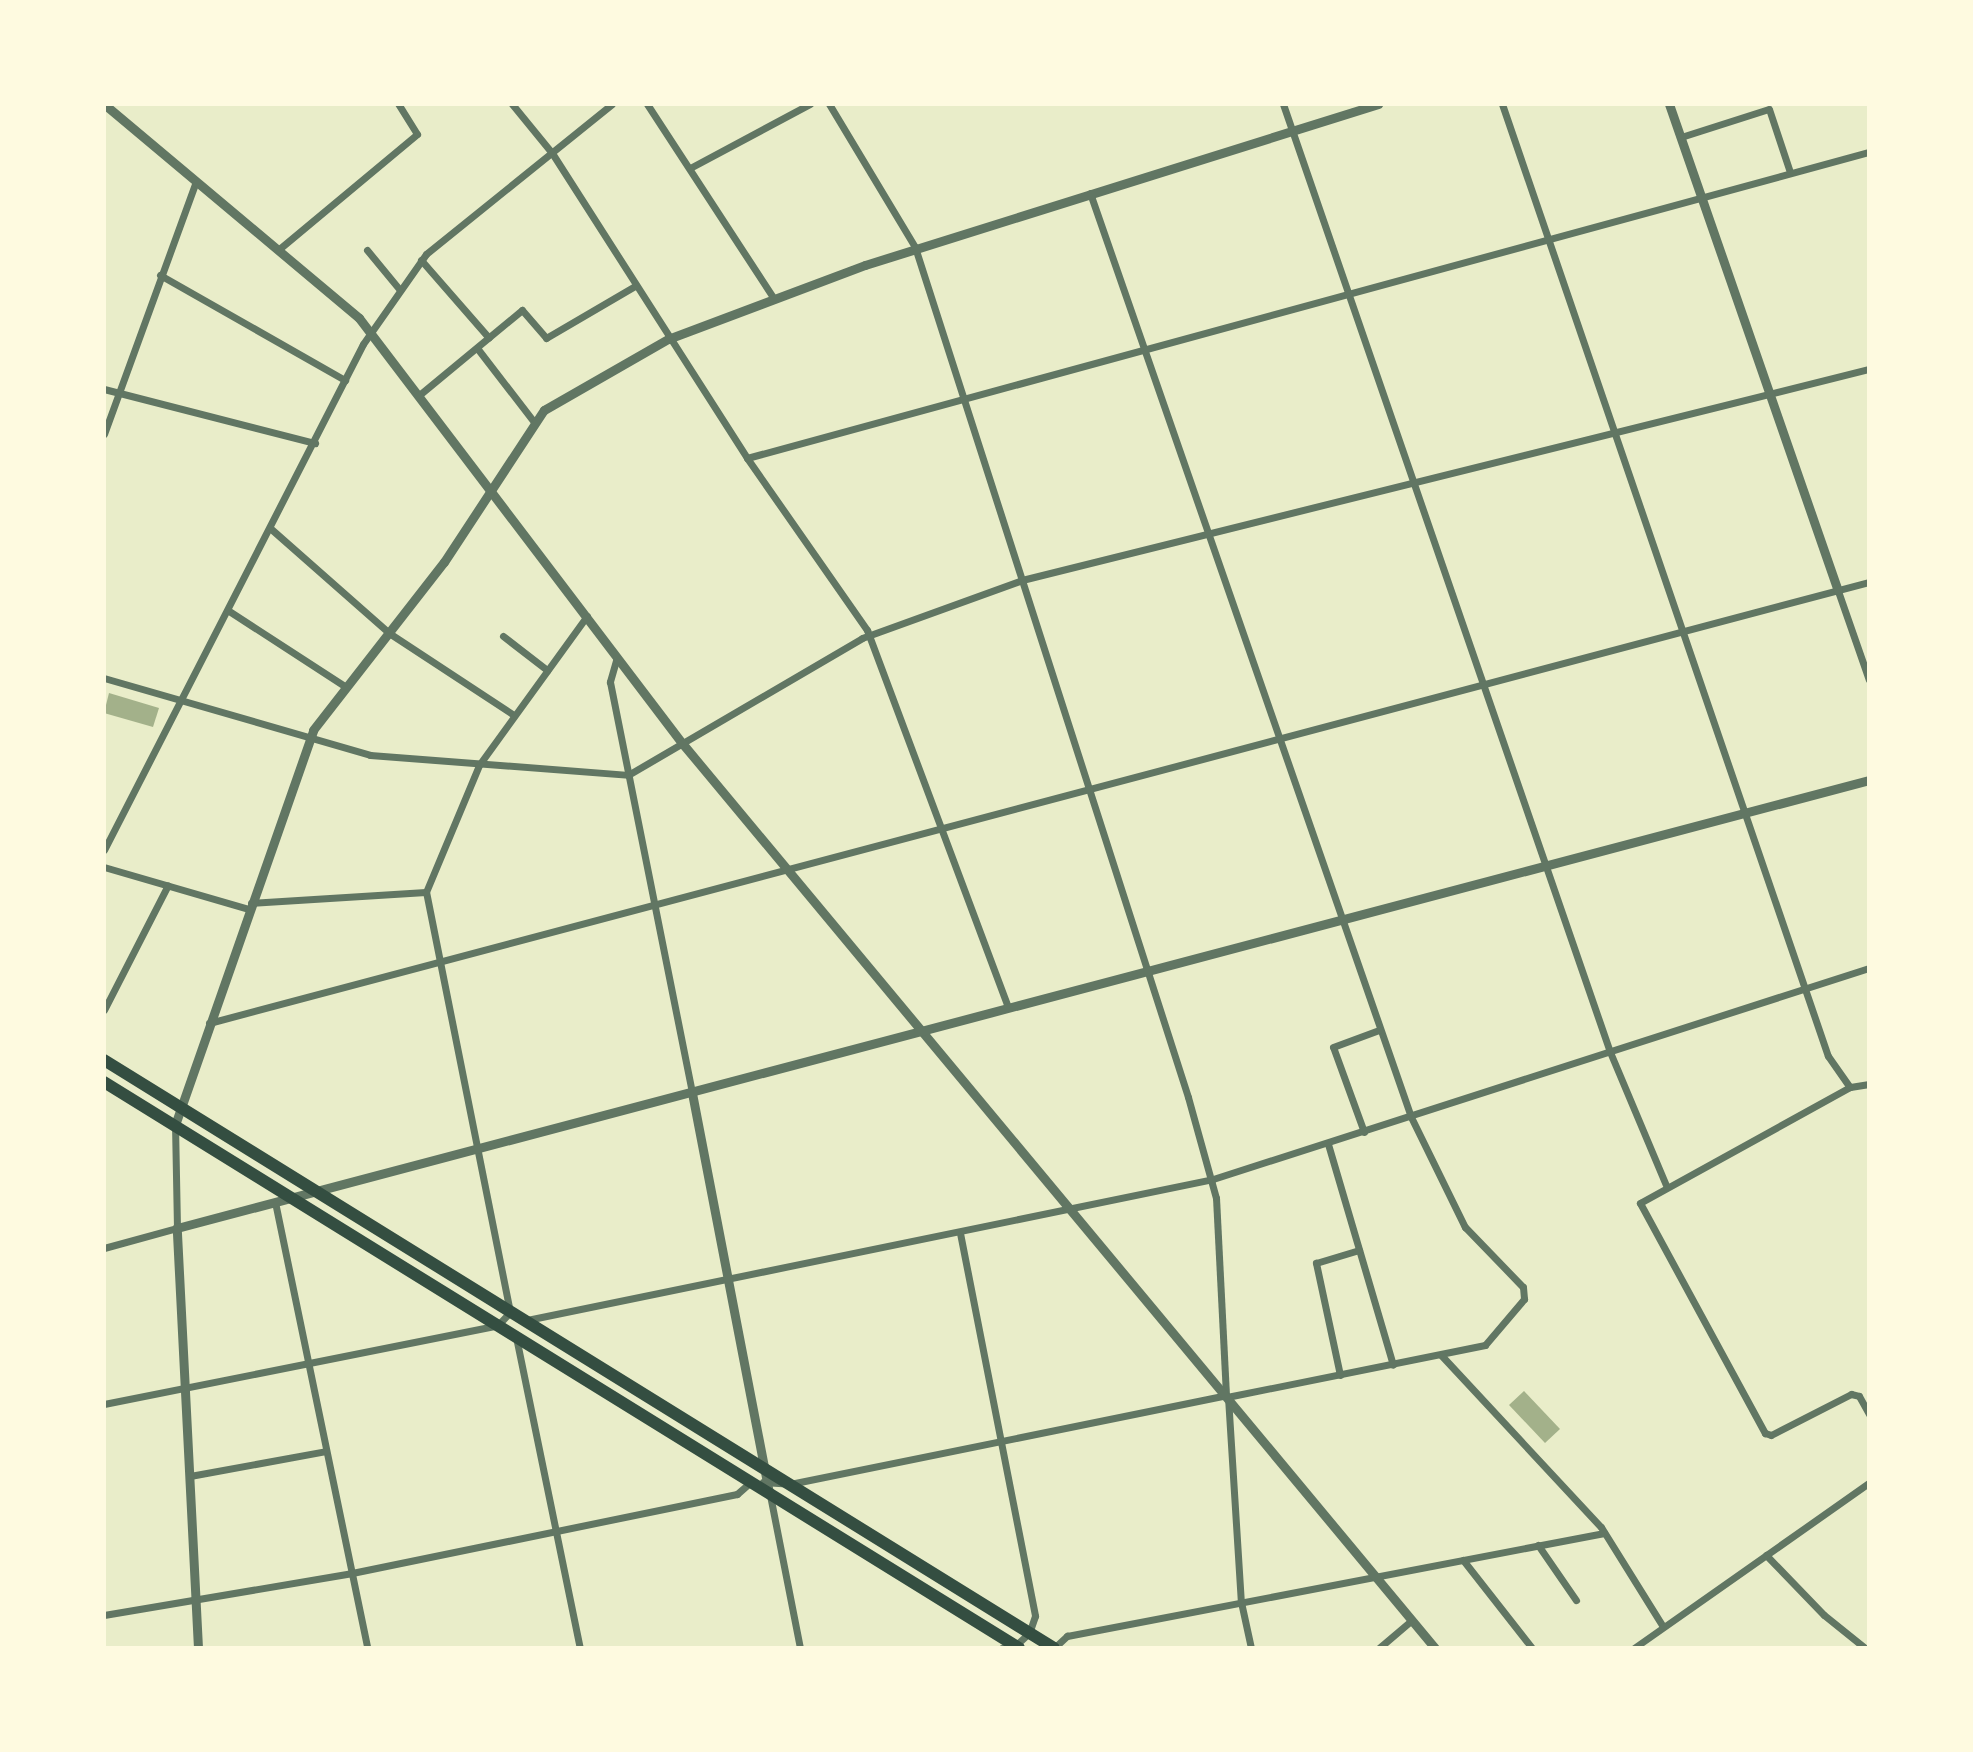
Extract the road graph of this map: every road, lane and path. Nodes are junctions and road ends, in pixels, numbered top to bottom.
1 (104, 104) edge
2 (398, 104) edge
3 (512, 104) edge
4 (612, 104) edge
5 (647, 104) edge
6 (810, 104) edge
7 (829, 104) edge
8 (1283, 104) edge
9 (1378, 104) edge
10 (1502, 104) edge
11 (1669, 104) edge
12 (1292, 131) junction
13 (1681, 137) junction
14 (1869, 152) edge
15 (552, 153) junction
16 (690, 168) junction
17 (1790, 172) junction
18 (196, 181) junction
19 (1090, 193) junction
20 (1702, 197) junction
21 (1549, 240) junction
22 (915, 247) junction
23 (278, 250) junction
24 (367, 250) dead end
25 (421, 260) junction
26 (160, 275) junction
27 (635, 286) junction
28 (400, 290) junction
29 (1349, 293) junction
30 (774, 299) junction
31 (371, 333) junction
32 (489, 338) junction
33 (668, 339) junction
34 (477, 348) junction
35 (1144, 349) junction
36 (1869, 369) edge
37 (345, 380) junction
38 (104, 389) edge
39 (119, 392) junction
40 (1769, 394) junction
41 (418, 396) junction
42 (964, 397) junction
43 (534, 422) junction
44 (1614, 433) junction
45 (104, 434) edge
46 (315, 443) junction
47 (747, 458) junction
48 (1413, 482) junction
49 (489, 489) junction
50 (270, 528) junction
51 (1207, 534) junction
52 (1022, 580) junction
53 (1869, 582) edge
54 (1838, 591) junction
55 (229, 611) junction
56 (587, 616) junction
57 (1684, 632) junction
58 (389, 633) junction
59 (503, 636) dead end
60 (870, 636) junction
61 (617, 657) junction
62 (547, 670) junction
63 (104, 678) edge
64 (1869, 680) edge
65 (1484, 685) junction
66 (346, 687) junction
67 (184, 701) junction
68 (514, 715) junction
69 (311, 735) junction
70 (1280, 740) junction
71 (682, 743) junction
72 (479, 765) junction
73 (628, 775) junction
74 (1869, 780) edge
75 (1089, 791) junction
76 (1745, 812) junction
77 (943, 829) junction
78 (104, 850) edge
79 (1545, 865) junction
80 (104, 867) edge
81 (788, 871) junction
82 (168, 885) junction
83 (426, 892) junction
84 (250, 906) junction
85 (655, 906) junction
86 (1342, 919) junction
87 (440, 962) junction
88 (1869, 968) edge
89 (1148, 970) junction
90 (1805, 989) junction
91 (1008, 1008) junction
92 (104, 1010) edge
93 (207, 1023) junction
94 (1379, 1030) junction
95 (922, 1031) junction
96 (1610, 1052) junction
97 (104, 1060) edge
98 (104, 1082) edge
99 (1869, 1084) edge
100 (1850, 1087) junction
101 (692, 1093) junction
102 (178, 1106) junction
103 (1411, 1117) junction
104 (175, 1125) junction
105 (1364, 1132) junction
106 (1328, 1144) junction
107 (478, 1150) junction
108 (1213, 1179) junction
109 (1666, 1185) junction
110 (316, 1191) junction
111 (290, 1198) junction
112 (275, 1202) junction
113 (1073, 1210) junction
114 (177, 1228) junction
115 (960, 1233) junction
116 (104, 1248) edge
117 (1359, 1250) junction
118 (730, 1279) junction
119 (510, 1312) junction
120 (524, 1320) junction
121 (498, 1325) junction
122 (515, 1335) junction
123 (1441, 1355) junction
124 (308, 1363) junction
125 (1393, 1365) junction
126 (1340, 1375) junction
127 (185, 1388) junction
128 (1227, 1396) junction
129 (104, 1404) edge
130 (1869, 1414) edge
131 (1000, 1442) junction
132 (326, 1451) junction
133 (190, 1476) junction
134 (749, 1481) junction
135 (767, 1482) junction
136 (1869, 1483) edge
137 (790, 1484) junction
138 (556, 1530) junction
139 (1604, 1533) junction
140 (1538, 1545) junction
141 (1766, 1555) junction
142 (1463, 1560) junction
143 (352, 1573) junction
144 (1375, 1577) junction
145 (195, 1599) junction
146 (1576, 1600) dead end
147 (1241, 1602) junction
148 (104, 1615) edge
149 (1412, 1620) junction
150 (1662, 1625) junction
151 (1029, 1633) junction
152 (1012, 1647) edge
153 (198, 1648) edge
154 (367, 1648) edge
155 (580, 1648) edge
156 (800, 1648) edge
157 (1054, 1648) edge
158 (1251, 1648) edge
159 (1379, 1648) edge
160 (1435, 1648) edge
161 (1532, 1648) edge
162 (1634, 1648) edge
163 (1865, 1648) edge

1 - 18 street
2 - 23 street
3 - 15 street
4 - 15 street
5 - 16 street
6 - 16 street
7 - 22 street
8 - 12 street
9 - 12 street
10 - 21 street
11 - 13 street
12 - 19 street
12 - 29 street
13 - 17 street
13 - 20 street
14 - 17 street
15 - 25 street
15 - 27 street
16 - 30 street
17 - 20 street
18 - 23 street
18 - 26 street
19 - 22 street
19 - 35 street
20 - 21 street
20 - 40 street
21 - 29 street
21 - 44 street
22 - 30 street
22 - 42 street
23 - 31 street
24 - 28 street
25 - 28 street
25 - 32 street
26 - 37 street
26 - 39 street
27 - 32 street
27 - 33 street
28 - 31 street
29 - 35 street
29 - 48 street
30 - 33 street
31 - 37 street
31 - 41 street
32 - 34 street
33 - 43 street
33 - 47 street
34 - 41 street
34 - 43 street
35 - 42 street
35 - 51 street
36 - 40 street
37 - 46 street
38 - 39 street
39 - 45 street
39 - 46 street
40 - 44 street
40 - 54 street
41 - 49 street
42 - 47 street
42 - 52 street
43 - 49 street
44 - 48 street
44 - 57 street
46 - 50 street
47 - 60 street
48 - 51 street
48 - 65 street
49 - 56 street
49 - 58 street
50 - 55 street
50 - 58 street
51 - 52 street
51 - 70 street
52 - 60 street
52 - 75 street
53 - 54 street
54 - 57 street
54 - 64 street
55 - 66 street
55 - 67 street
56 - 61 street
56 - 62 street
57 - 65 street
57 - 76 street
58 - 66 street
58 - 68 street
59 - 62 street
60 - 71 street
60 - 77 street
61 - 71 street
61 - 73 street
62 - 68 street
63 - 67 street
65 - 70 street
65 - 79 street
66 - 69 street
67 - 69 street
67 - 78 street
68 - 72 street
69 - 72 street
69 - 84 street
70 - 75 street
70 - 86 street
71 - 73 street
71 - 81 street
72 - 73 street
72 - 83 street
73 - 85 street
74 - 76 street
75 - 77 street
75 - 89 street
76 - 79 street
76 - 90 street
77 - 81 street
77 - 91 street
79 - 86 street
79 - 96 street
80 - 82 street
81 - 85 street
81 - 95 street
82 - 84 street
82 - 92 street
83 - 84 street
83 - 87 street
84 - 93 street
85 - 87 street
85 - 101 street
86 - 89 street
86 - 94 street
87 - 93 street
87 - 107 street
88 - 90 street
89 - 91 street
89 - 108 street
90 - 96 street
90 - 100 street
91 - 95 street
93 - 102 street
94 - 103 street
94 - 105 street
95 - 101 street
95 - 113 street
96 - 103 street
96 - 109 street
97 - 102 highway
98 - 104 highway
99 - 100 street
100 - 109 street
101 - 107 street
101 - 118 street
102 - 104 street
102 - 110 highway
103 - 105 street
103 - 123 street
104 - 111 highway
104 - 114 street
105 - 106 street
106 - 108 street
106 - 117 street
107 - 110 street
107 - 119 street
108 - 113 street
108 - 128 street
109 - 130 street
110 - 111 street
110 - 119 highway
111 - 112 street
111 - 121 highway
112 - 114 street
112 - 124 street
113 - 115 street
113 - 128 street
114 - 116 street
114 - 127 street
115 - 118 street
115 - 131 street
117 - 125 street
117 - 126 street
118 - 120 street
118 - 135 street
119 - 120 highway
119 - 121 street
120 - 135 highway
121 - 122 highway
121 - 124 street
122 - 134 highway
122 - 138 street
123 - 125 street
123 - 139 street
124 - 127 street
124 - 132 street
125 - 126 street
126 - 128 street
127 - 129 street
127 - 133 street
128 - 131 street
128 - 144 street
128 - 147 street
131 - 137 street
131 - 151 street
132 - 133 street
132 - 143 street
133 - 145 street
134 - 135 highway
134 - 138 street
135 - 137 highway
135 - 152 highway
135 - 156 street
136 - 141 street
137 - 151 highway
138 - 143 street
138 - 155 street
139 - 140 street
139 - 150 street
140 - 142 street
140 - 146 street
141 - 150 street
141 - 163 street
142 - 144 street
142 - 161 street
143 - 145 street
143 - 154 street
144 - 147 street
144 - 149 street
145 - 148 street
145 - 153 street
147 - 157 street
147 - 158 street
149 - 159 street
149 - 160 street
150 - 162 street
151 - 152 street
151 - 157 highway

